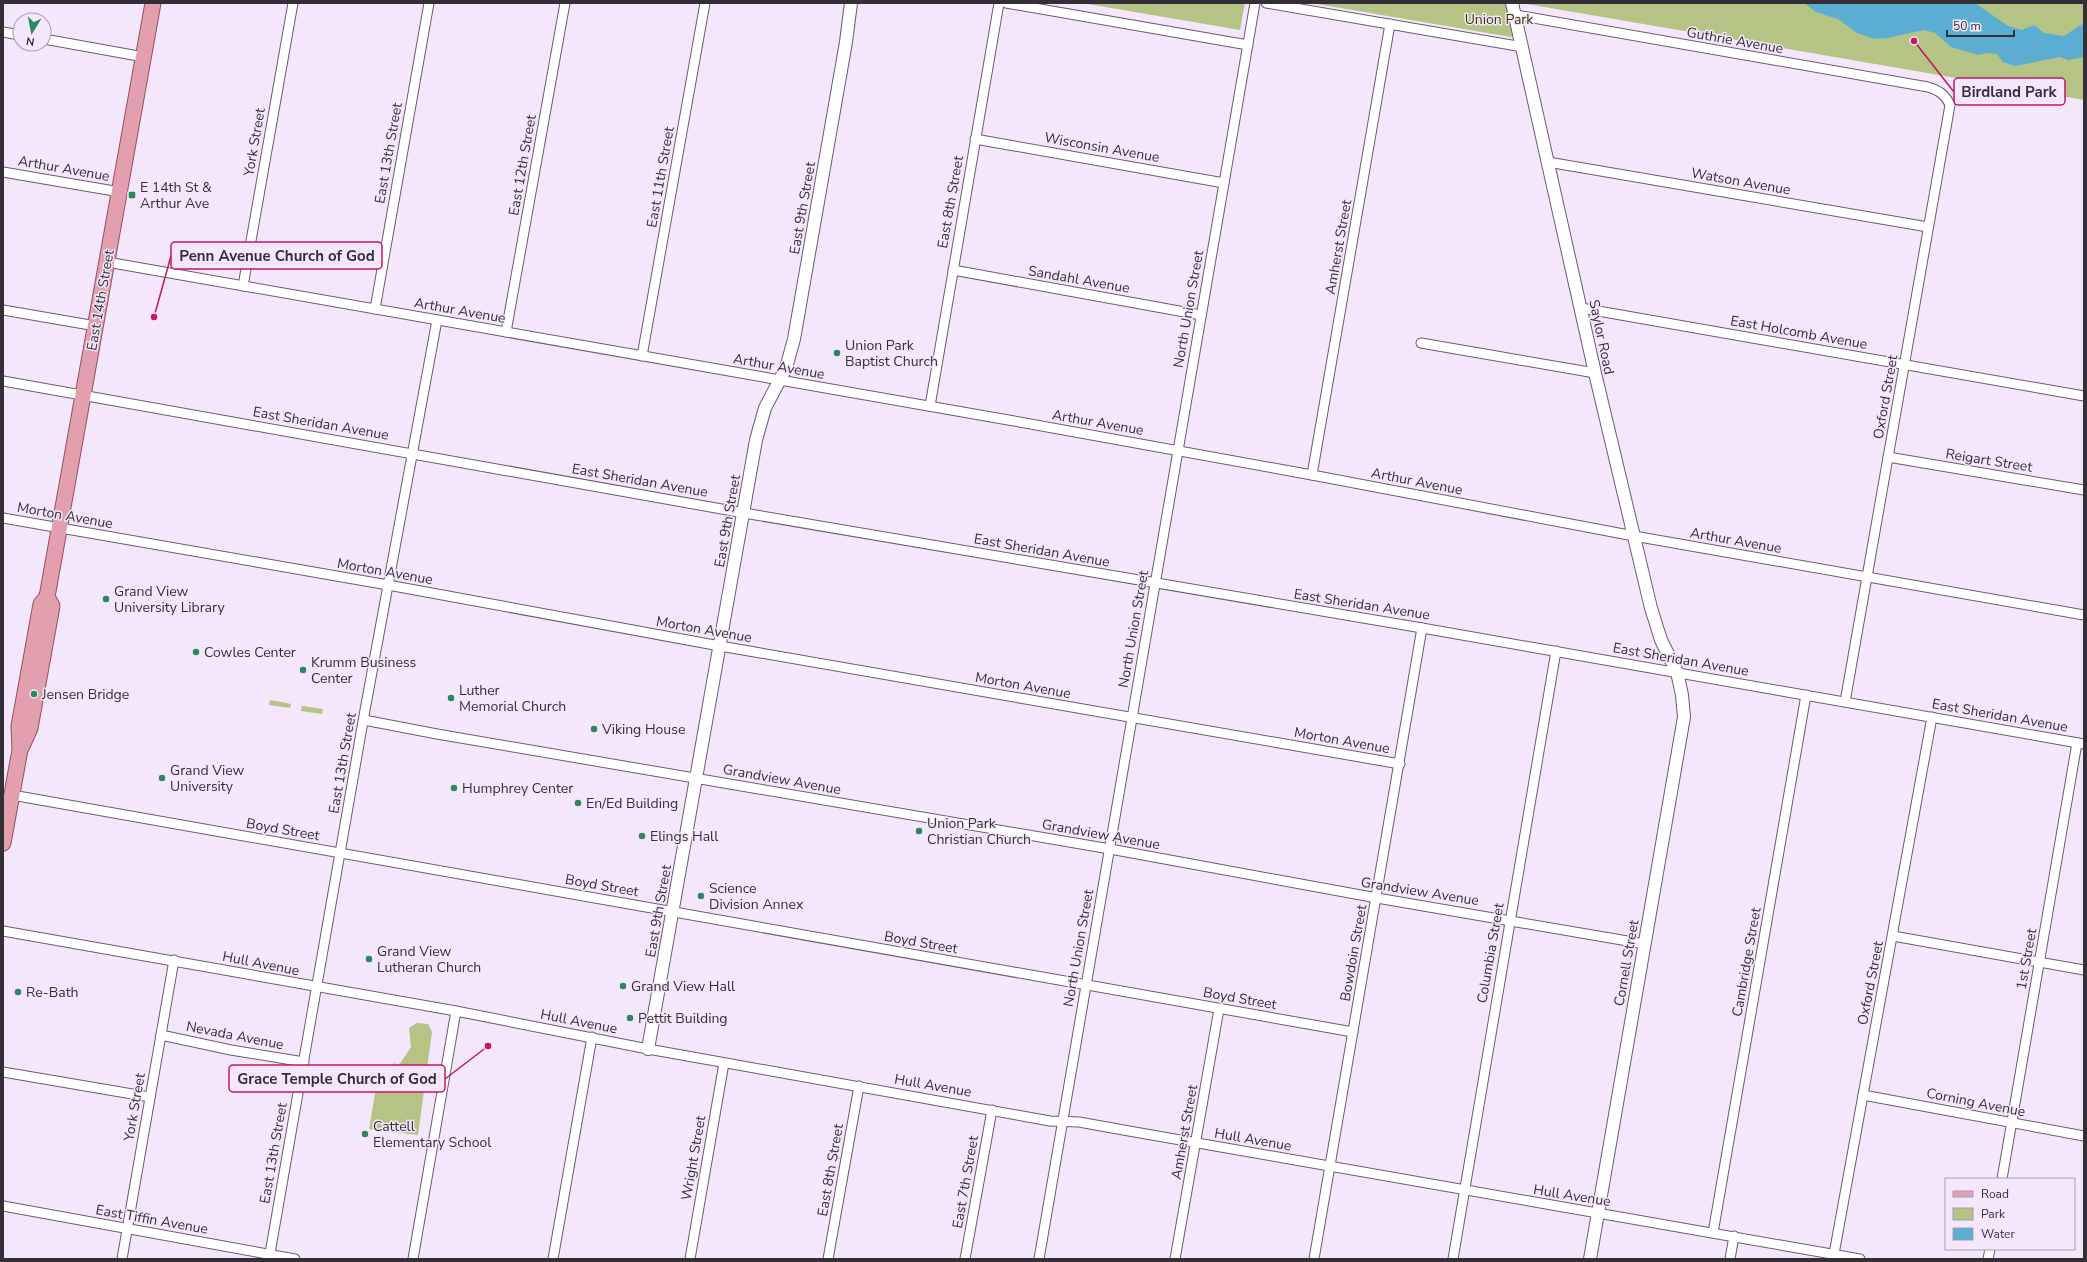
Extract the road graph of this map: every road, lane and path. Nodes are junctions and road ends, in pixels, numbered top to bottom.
1 (153, 3) edge
2 (293, 3) edge
3 (429, 3) edge
4 (565, 3) edge
5 (705, 3) edge
6 (851, 3) edge
7 (999, 3) edge
8 (1006, 3) edge
9 (1256, 3) edge
10 (1266, 3) edge
11 (1514, 9) edge
12 (1390, 24) junction
13 (52, 40) edge
14 (1248, 45) junction
15 (1523, 47) junction
16 (144, 57) junction
17 (1946, 98) joint
18 (975, 139) junction
19 (1548, 162) junction
20 (3, 172) edge
21 (1224, 183) junction
22 (120, 192) junction
23 (1928, 227) junction
24 (107, 262) junction
25 (952, 270) junction
26 (243, 286) junction
27 (1581, 308) junction
28 (374, 309) junction
29 (3, 310) edge
30 (1202, 315) junction
31 (437, 320) junction
32 (96, 326) junction
33 (506, 332) junction
34 (1421, 343) dead end
35 (642, 356) junction
36 (1904, 365) junction
37 (1595, 373) junction
38 (3, 381) edge
39 (781, 381) junction
40 (83, 395) junction
41 (2084, 396) edge
42 (930, 406) junction
43 (1178, 451) junction
44 (412, 453) junction
45 (1888, 457) junction
46 (1312, 475) junction
47 (2084, 490) edge
48 (744, 513) junction
49 (3, 518) edge
50 (59, 529) junction
51 (1634, 536) junction
52 (1868, 577) junction
53 (1154, 583) junction
54 (388, 585) junction
55 (2084, 615) edge
56 (1422, 628) junction
57 (720, 646) junction
58 (1556, 651) junction
59 (1677, 672) junction
60 (1806, 695) junction
61 (1845, 702) junction
62 (1932, 717) junction
63 (1132, 718) junction
64 (364, 720) junction
65 (2081, 744) edge
66 (1400, 764) junction
67 (696, 778) junction
68 (12, 794) junction
69 (3, 843) edge
70 (1110, 849) junction
71 (340, 853) junction
72 (1376, 898) junction
73 (673, 912) junction
74 (1510, 920) junction
75 (3, 931) edge
76 (1893, 936) junction
77 (1645, 944) junction
78 (174, 960) junction
79 (2040, 962) junction
80 (2084, 970) edge
81 (1086, 985) junction
82 (317, 988) junction
83 (1219, 1009) junction
84 (456, 1011) junction
85 (1353, 1032) junction
86 (161, 1035) junction
87 (592, 1037) junction
88 (648, 1049) junction
89 (304, 1062) junction
90 (724, 1062) junction
91 (3, 1072) edge
92 (858, 1086) junction
93 (1863, 1095) junction
94 (150, 1097) junction
95 (992, 1110) junction
96 (1063, 1121) junction
97 (2012, 1123) junction
98 (2084, 1136) edge
99 (1196, 1143) junction
100 (1331, 1167) junction
101 (2002, 1178) edge
102 (1465, 1190) junction
103 (3, 1206) edge
104 (1598, 1213) junction
105 (127, 1229) junction
106 (1713, 1233) junction
107 (1734, 1236) junction
108 (1834, 1254) junction
109 (269, 1257) edge
110 (122, 1259) edge
111 (295, 1259) edge
112 (413, 1259) edge
113 (553, 1259) edge
114 (690, 1259) edge
115 (828, 1259) edge
116 (965, 1259) edge
117 (1039, 1259) edge
118 (1175, 1259) edge
119 (1314, 1259) edge
120 (1453, 1259) edge
121 (1590, 1259) edge
122 (1730, 1259) edge
123 (1860, 1259) edge

1 - 16 main road, East 14th Street
2 - 26 street, York Street
3 - 28 street, East 13th Street
4 - 33 street, East 12th Street
5 - 35 street, East 11th Street
6 - 39 street, East 9th Street
7 - 18 street, East 8th Street
8 - 14 street
9 - 14 street, North Union Street
10 - 12 street
11 - 15 street, Saylor Road
11 - 17 street, Guthrie Avenue
12 - 15 street
12 - 46 street, Amherst Street
13 - 16 street
14 - 21 street, North Union Street
15 - 19 street, Saylor Road
16 - 22 main road, East 14th Street
17 - 23 street, Oxford Street
18 - 21 street, Wisconsin Avenue
18 - 25 street, East 8th Street
19 - 23 street, Watson Avenue
19 - 27 street, Saylor Road
20 - 22 street, Arthur Avenue
21 - 30 street, North Union Street
22 - 24 main road, East 14th Street
23 - 36 street, Oxford Street
24 - 26 street, Arthur Avenue
24 - 32 main road, East 14th Street
25 - 30 street, Sandahl Avenue
25 - 42 street, East 8th Street
26 - 28 street, Arthur Avenue
27 - 36 street, East Holcomb Avenue
27 - 37 street, Saylor Road
28 - 31 street, Arthur Avenue
29 - 32 street
30 - 43 street, North Union Street
31 - 33 street, Arthur Avenue
31 - 44 street, East 13th Street
32 - 40 main road, East 14th Street
33 - 35 street, Arthur Avenue
34 - 37 street
35 - 39 street, Arthur Avenue
36 - 41 street, East Holcomb Avenue
36 - 45 street, Oxford Street
37 - 51 street, Saylor Road
38 - 40 street, East Sheridan Avenue
39 - 42 street, Arthur Avenue
39 - 48 street, East 9th Street
40 - 44 street, East Sheridan Avenue
40 - 50 main road, East 14th Street
42 - 43 street, Arthur Avenue
43 - 46 street, Arthur Avenue
43 - 53 street, North Union Street
44 - 48 street, East Sheridan Avenue
44 - 54 street, East 13th Street
45 - 47 street, Reigart Street
45 - 52 street, Oxford Street
46 - 51 street, Arthur Avenue
48 - 53 street, East Sheridan Avenue
48 - 57 street, East 9th Street
49 - 50 street, Morton Avenue
50 - 54 street, Morton Avenue
50 - 68 main road, East 14th Street
51 - 52 street, Arthur Avenue
51 - 59 street, Saylor Road
52 - 55 street, Arthur Avenue
52 - 61 street, Oxford Street
53 - 56 street, East Sheridan Avenue
53 - 63 street, North Union Street
54 - 57 street, Morton Avenue
54 - 64 street, East 13th Street
56 - 58 street, East Sheridan Avenue
56 - 66 street, Bowdoin Street
57 - 63 street, Morton Avenue
57 - 67 street, East 9th Street
58 - 59 street, East Sheridan Avenue
58 - 74 street, Columbia Street
59 - 60 street, East Sheridan Avenue
59 - 77 street, Cornell Street
60 - 61 street, East Sheridan Avenue
60 - 106 street, Cambridge Street
61 - 62 street, East Sheridan Avenue
62 - 65 street, East Sheridan Avenue
62 - 76 street, Oxford Street
63 - 66 street, Morton Avenue
63 - 70 street, North Union Street
64 - 67 street, Grandview Avenue
64 - 71 street, East 13th Street
65 - 79 street, 1st Street
66 - 72 street, Bowdoin Street
67 - 70 street, Grandview Avenue
67 - 73 street, East 9th Street
68 - 69 main road, East 14th Street
68 - 71 street, Boyd Street
70 - 72 street, Grandview Avenue
70 - 81 street, North Union Street
71 - 73 street, Boyd Street
71 - 82 street, East 13th Street
72 - 74 street, Grandview Avenue
72 - 85 street, Bowdoin Street
73 - 81 street, Boyd Street
73 - 88 street, East 9th Street
74 - 77 street, Grandview Avenue
74 - 102 street, Columbia Street
75 - 78 street, Hull Avenue
76 - 79 street
76 - 93 street, Oxford Street
77 - 104 street, Cornell Street
78 - 82 street, Hull Avenue
78 - 86 street, York Street
79 - 80 street
79 - 97 street, 1st Street
81 - 83 street, Boyd Street
81 - 96 street, North Union Street
82 - 84 street, Hull Avenue
82 - 89 street, East 13th Street
83 - 85 street, Boyd Street
83 - 99 street, Amherst Street
84 - 87 street, Hull Avenue
84 - 112 street
85 - 100 street, Bowdoin Street
86 - 89 street, Nevada Avenue
86 - 94 street, York Street
87 - 88 street, Hull Avenue
87 - 113 street
88 - 90 street, Hull Avenue
89 - 109 street, East 13th Street
90 - 92 street, Hull Avenue
90 - 114 street, Wright Street
91 - 94 street
92 - 95 street, Hull Avenue
92 - 115 street, East 8th Street
93 - 97 street, Corning Avenue
93 - 108 street, Oxford Street
94 - 105 street, York Street
95 - 96 street, Hull Avenue
95 - 116 street, East 7th Street
96 - 99 street, Hull Avenue
96 - 117 street, North Union Street
97 - 98 street, Corning Avenue
97 - 101 street, 1st Street
99 - 100 street, Hull Avenue
99 - 118 street, Amherst Street
100 - 102 street, Hull Avenue
100 - 119 street, Bowdoin Street
102 - 104 street, Hull Avenue
102 - 120 street, Columbia Street
103 - 105 street, East Tiffin Avenue
104 - 106 street, Hull Avenue
104 - 121 street, Cornell Street
105 - 109 street, East Tiffin Avenue
105 - 110 street, York Street
106 - 107 street, Hull Avenue
107 - 108 street, Hull Avenue
107 - 122 street
108 - 123 street, Hull Avenue
109 - 111 street, East Tiffin Avenue

